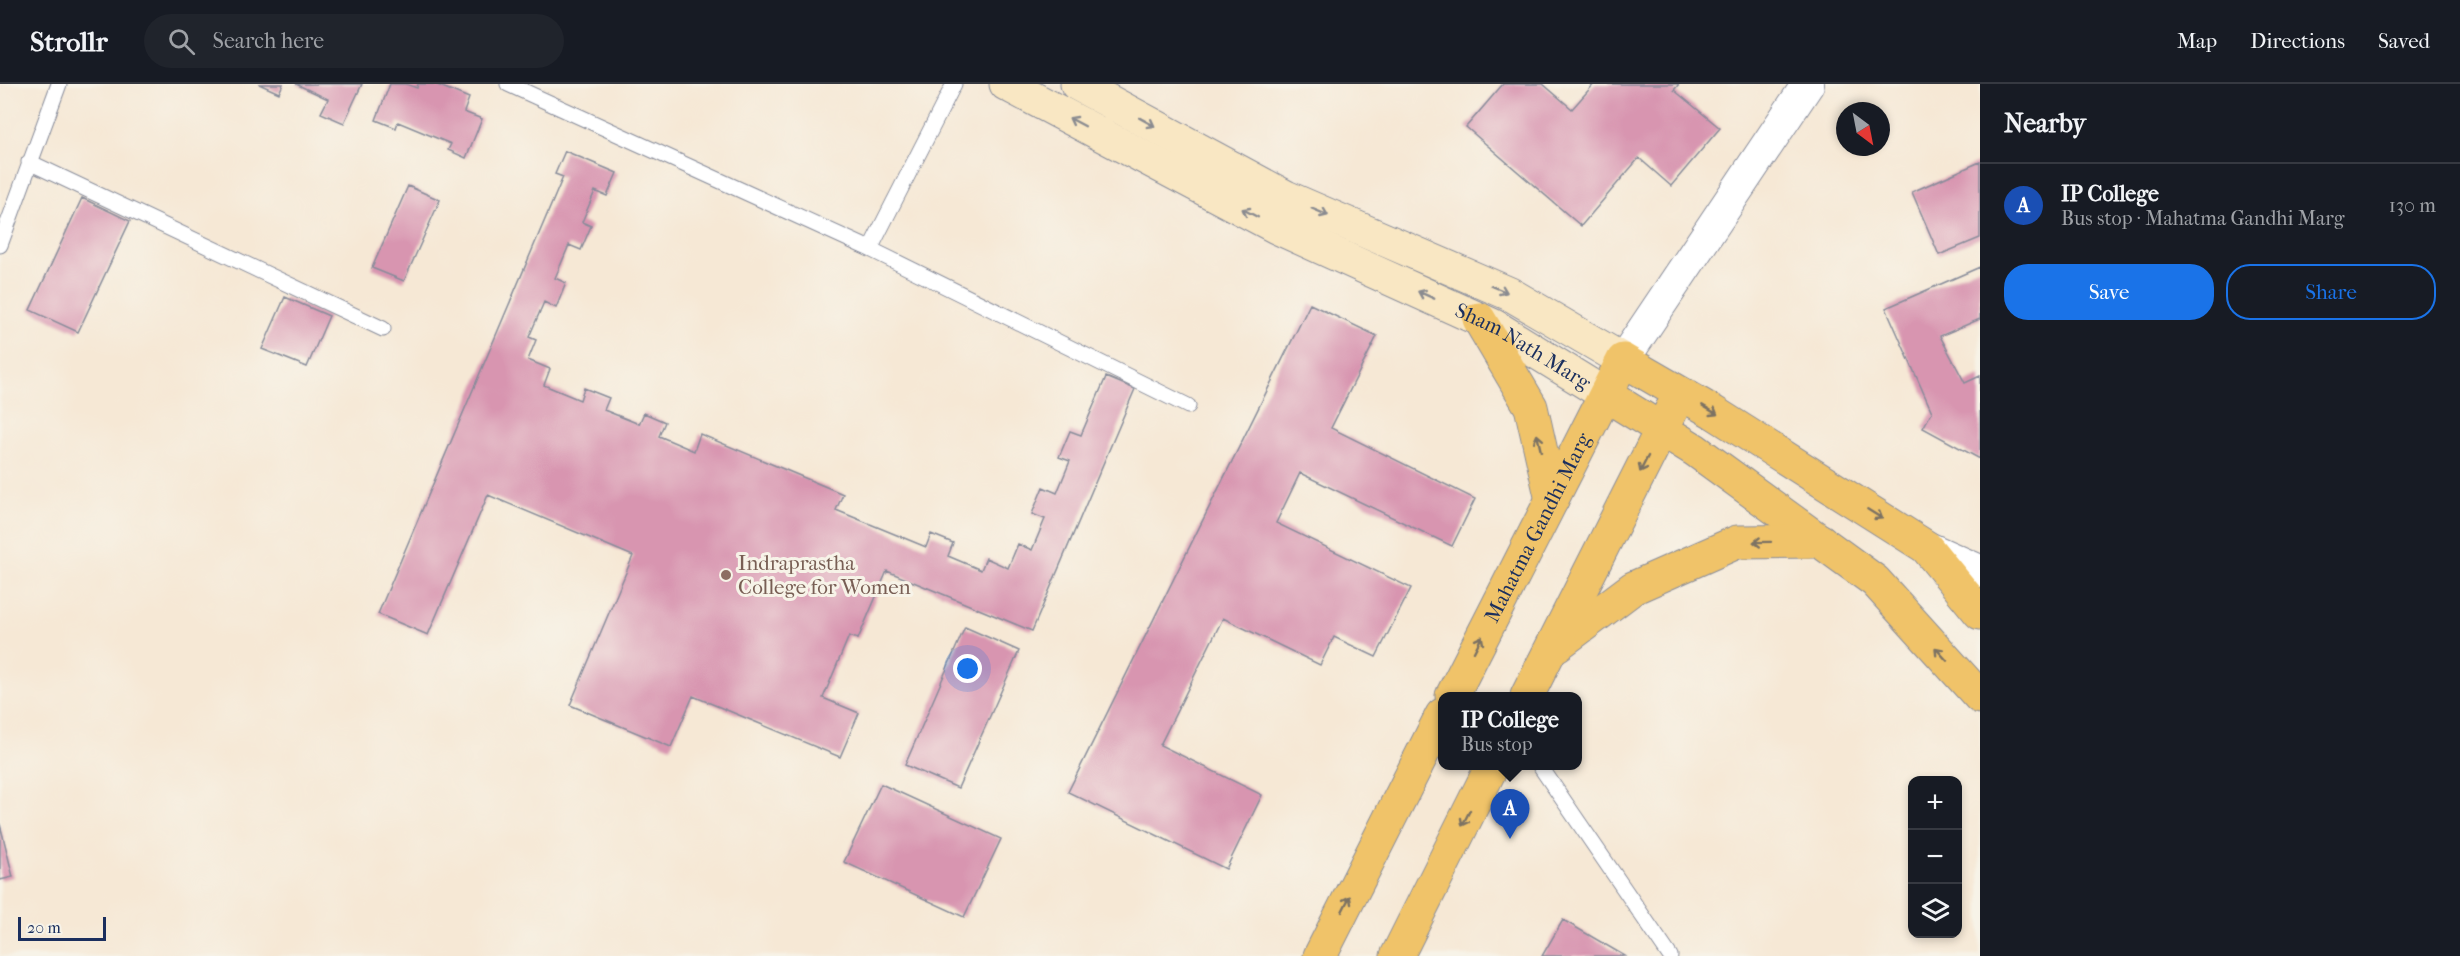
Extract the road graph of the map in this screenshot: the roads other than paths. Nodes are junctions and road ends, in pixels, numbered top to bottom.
1 (59, 84) edge
2 (508, 84) edge
3 (954, 84) edge
4 (1006, 84) edge
5 (1077, 84) edge
6 (1808, 84) edge
7 (29, 162) junction
8 (0, 245) edge
9 (870, 249) junction
10 (1479, 319) junction
11 (383, 328) dead end
12 (1623, 360) junction
13 (1680, 392) junction
14 (1606, 395) junction
15 (1188, 406) dead end
16 (1662, 429) junction
17 (1552, 500) junction
18 (1821, 541) junction
19 (1926, 547) junction
20 (1980, 571) edge
21 (1980, 613) edge
22 (1551, 650) junction
23 (1454, 692) edge
24 (1529, 692) edge
25 (1980, 697) edge
26 (1438, 725) edge
27 (1490, 770) edge
28 (1543, 770) edge
29 (1320, 956) edge
30 (1397, 956) edge
31 (1670, 956) edge

1 - 7 lane
2 - 9 lane
3 - 9 lane
10 -> 4 main road, Sham Nath Marg
5 -> 12 main road, Sham Nath Marg
6 - 12 street
7 - 8 lane
7 - 11 lane
9 - 15 lane
10 - 14 main road, Sham Nath Marg
17 -> 10 main road
12 - 13 main road, Sham Nath Marg
12 - 14 main road, Mahatma Gandhi Marg
13 - 16 main road
13 -> 19 main road, Sham Nath Marg
14 - 16 main road, Sham Nath Marg
14 - 17 main road, Mahatma Gandhi Marg
16 - 18 main road, Sham Nath Marg
16 -> 22 main road
23 -> 17 main road, Mahatma Gandhi Marg
18 -> 22 main road
25 -> 18 main road, Sham Nath Marg
19 - 20 street
19 - 21 main road, Sham Nath Marg
22 - 24 main road
29 -> 26 main road
27 -> 30 main road
28 - 31 lane

